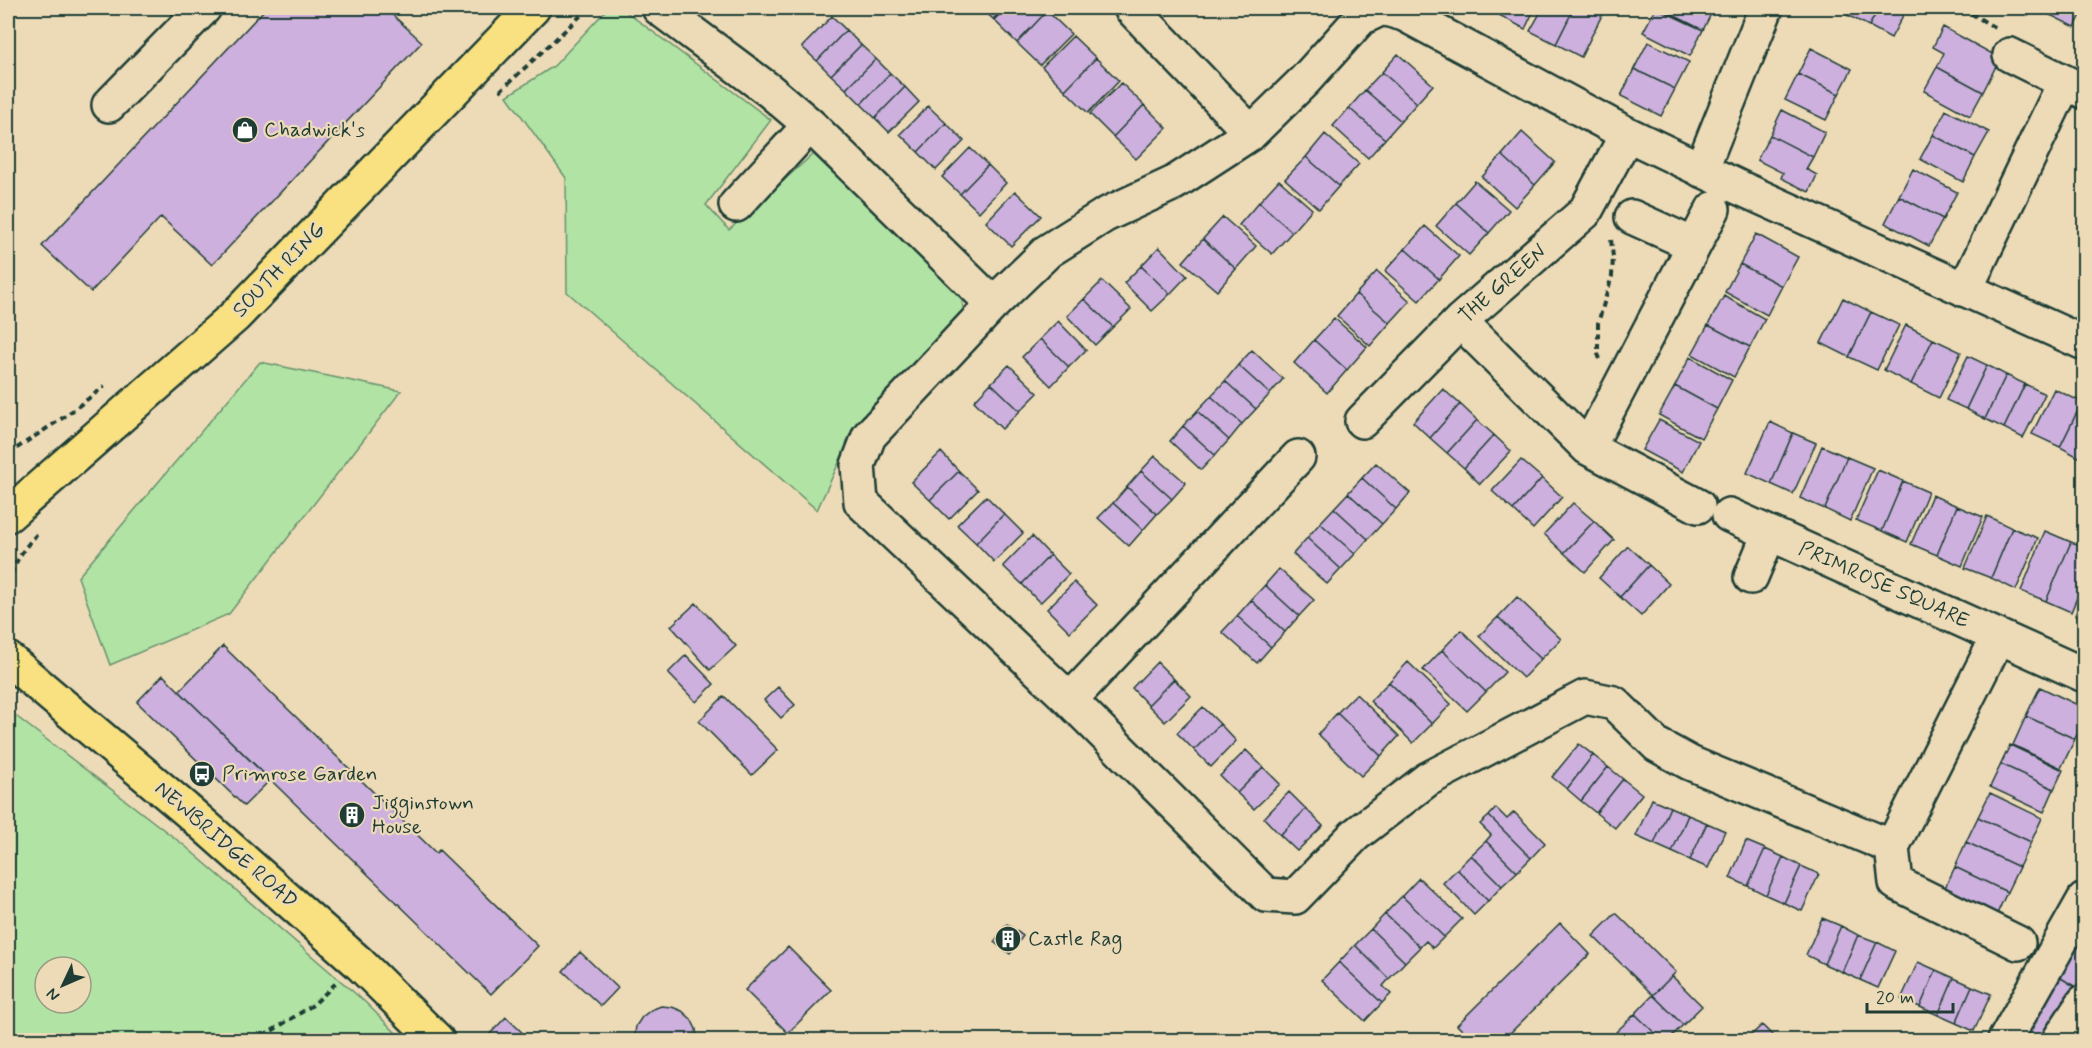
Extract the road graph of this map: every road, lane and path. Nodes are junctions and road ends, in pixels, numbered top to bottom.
1 (204, 8) edge
2 (534, 8) edge
3 (659, 8) edge
4 (1131, 8) edge
5 (1766, 8) edge
6 (2010, 55) dead end
7 (2075, 87) edge
8 (109, 105) dead end
9 (810, 125) junction
10 (1251, 133) junction
11 (1627, 134) junction
12 (1701, 170) junction
13 (736, 205) dead end
14 (1713, 209) dead end
15 (1622, 224) joint
16 (1694, 245) junction
17 (1965, 290) junction
18 (993, 304) junction
19 (1460, 321) junction
20 (2085, 343) edge
21 (1616, 395) junction
22 (1362, 421) dead end
23 (1588, 448) junction
24 (1298, 457) dead end
25 (1698, 506) dead end
26 (8, 515) edge
27 (1729, 515) dead end
28 (1769, 534) junction
29 (14, 565) dead end
30 (1751, 577) dead end
31 (8, 584) edge
32 (1998, 637) junction
33 (8, 659) edge
34 (2085, 675) edge
35 (1070, 700) junction
36 (1892, 847) junction
37 (2084, 900) edge
38 (2018, 943) dead end
39 (358, 962) junction
40 (2085, 1002) edge
41 (270, 1032) junction
42 (255, 1041) edge
43 (268, 1041) edge
44 (437, 1041) edge
45 (2005, 1041) edge
46 (2059, 1041) edge

1 - 8 street
2 - 26 main road, SOUTH RING
3 - 9 street
4 - 10 street
5 - 12 street
6 - 7 street
7 - 17 street
9 - 13 street
9 - 18 street
10 - 11 street
10 - 18 street
11 - 12 street
11 - 19 street, THE GREEN
12 - 17 street
14 - 16 street
15 - 16 street
15 - 21 path
16 - 21 street
17 - 20 street
18 - 35 street
19 - 22 street, THE GREEN
19 - 23 street
21 - 23 street
23 - 25 street
24 - 35 street
27 - 28 street, PRIMROSE SQUARE
28 - 30 street
28 - 32 street, PRIMROSE SQUARE
29 - 31 path
32 - 34 street, PRIMROSE SQUARE
32 - 36 street, PRIMROSE SQUARE
33 - 39 main road, NEWBRIDGE ROAD
35 - 36 street
36 - 38 street
37 - 45 street
39 - 41 path
39 - 44 main road, NEWBRIDGE ROAD
40 - 46 street
41 - 42 path
41 - 43 path

